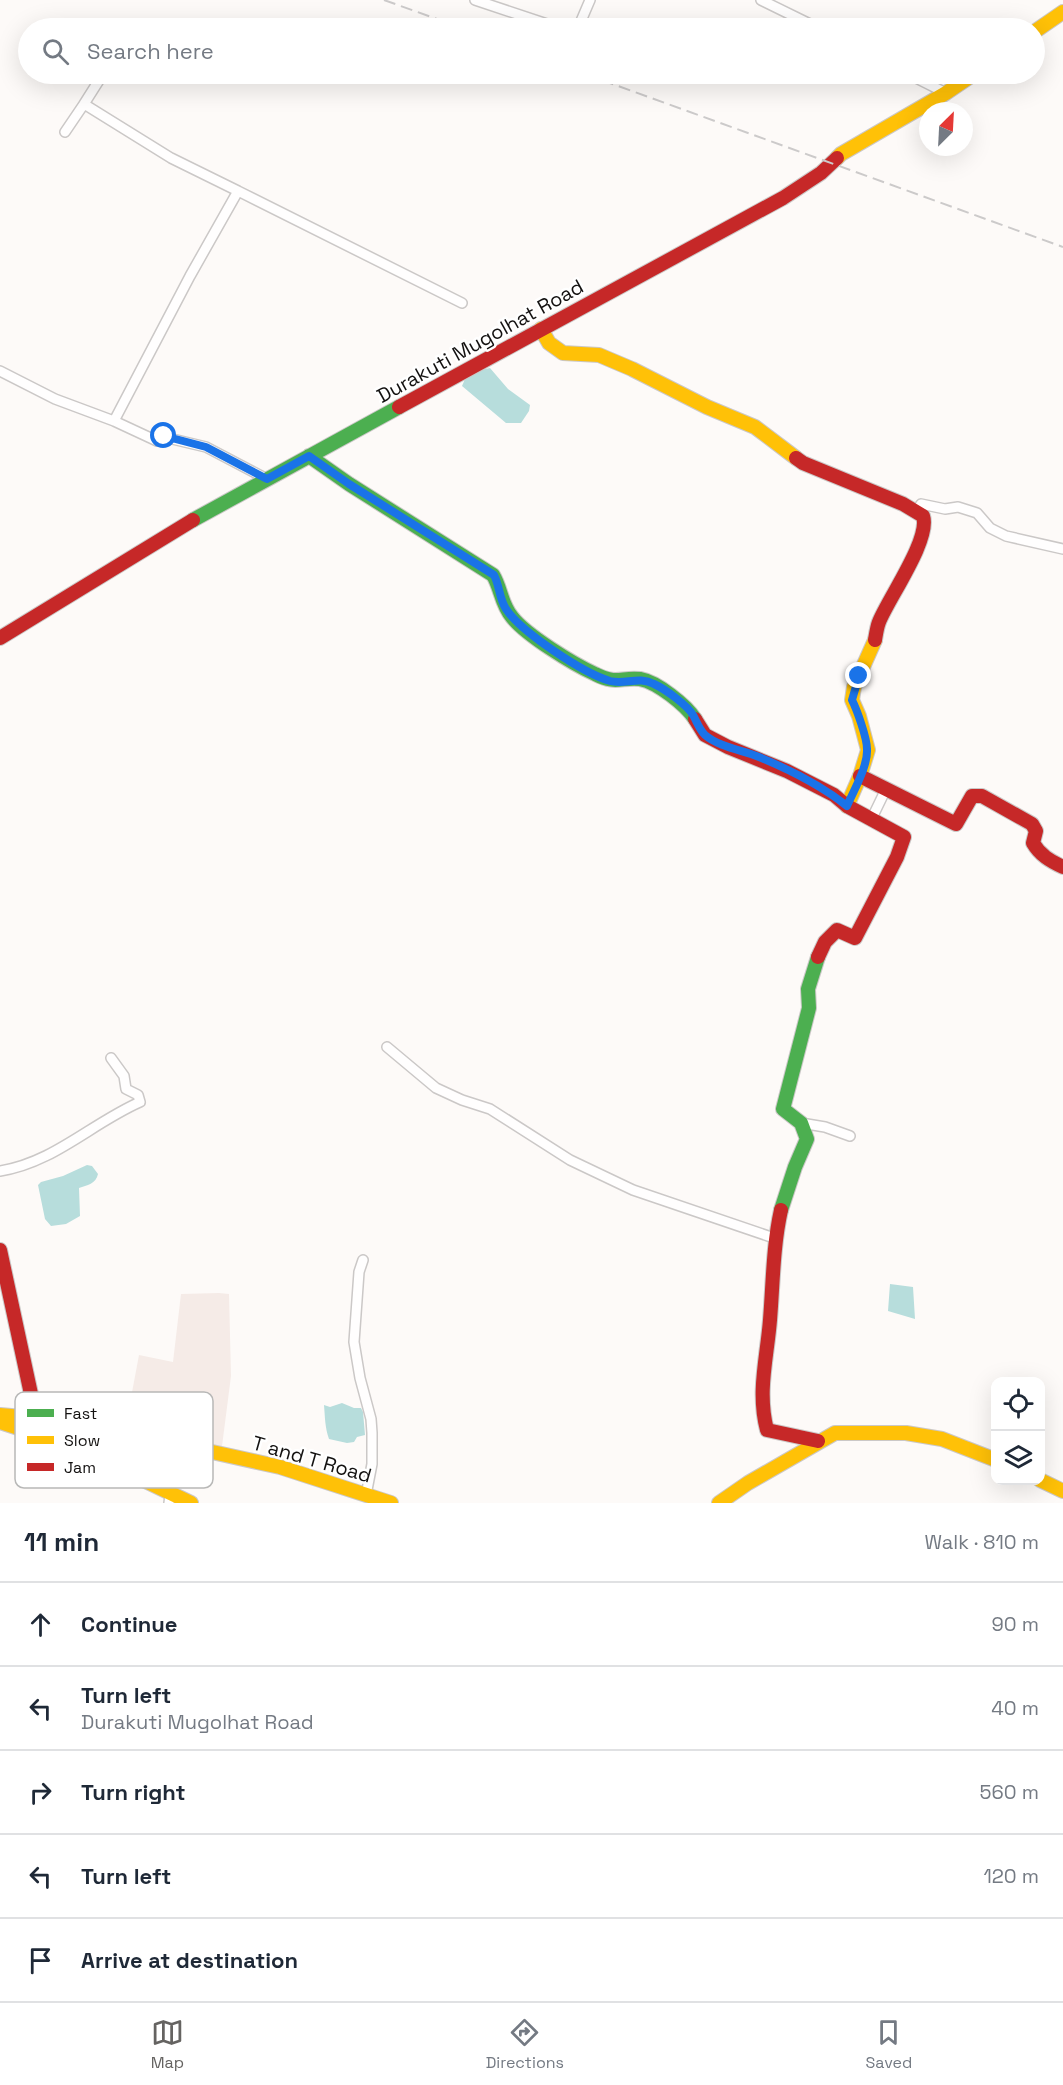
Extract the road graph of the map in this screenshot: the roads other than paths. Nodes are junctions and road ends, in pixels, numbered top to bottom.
1 (475, 0) edge
2 (590, 0) edge
3 (761, 0) edge
4 (1063, 12) edge
5 (530, 18) edge
6 (582, 18) edge
7 (798, 18) edge
8 (1045, 25) edge
9 (97, 84) edge
10 (928, 84) edge
11 (959, 84) edge
12 (946, 93) junction
13 (84, 104) junction
14 (65, 132) dead end
15 (238, 191) junction
16 (462, 303) dead end
17 (541, 329) junction
18 (0, 371) edge
19 (114, 421) junction
20 (309, 456) junction
21 (267, 479) junction
22 (915, 513) junction
23 (1063, 549) edge
24 (0, 638) edge
25 (860, 776) junction
26 (886, 789) junction
27 (847, 806) junction
28 (872, 818) junction
29 (1063, 867) edge
30 (387, 1047) dead end
31 (111, 1058) dead end
32 (801, 1123) junction
33 (850, 1136) dead end
34 (0, 1171) edge
35 (777, 1239) junction
36 (0, 1250) edge
37 (363, 1260) dead end
38 (31, 1392) edge
39 (0, 1414) edge
40 (15, 1416) edge
41 (0, 1422) edge
42 (15, 1427) edge
43 (818, 1441) junction
44 (213, 1452) edge
45 (991, 1458) edge
46 (1045, 1482) edge
47 (151, 1488) edge
48 (1063, 1491) edge
49 (366, 1495) junction
50 (170, 1498) edge
51 (191, 1503) edge
52 (392, 1503) edge
53 (720, 1503) edge

1 - 5 street
2 - 6 street
3 - 7 street
4 - 8 main road
9 - 13 street
10 - 12 street
11 - 12 main road, Durakuti Mugolhat Road
12 - 17 main road, Durakuti Mugolhat Road
13 - 14 street
13 - 15 street
15 - 16 street
15 - 19 street
17 - 20 main road, Durakuti Mugolhat Road
17 - 22 main road
18 - 19 street
19 - 21 street
20 - 21 main road, Durakuti Mugolhat Road
20 - 27 main road
21 - 24 main road, Durakuti Mugolhat Road
22 - 23 street
22 - 25 main road
25 - 26 main road
25 - 27 main road
26 - 28 street
26 - 29 main road
27 - 28 main road
28 - 32 main road
30 - 35 street
31 - 34 street
32 - 33 street
32 - 35 main road
35 - 43 main road
36 - 38 main road
37 - 49 street
39 - 40 main road, T and T Road
41 - 42 main road
43 - 45 main road
43 - 53 main road
44 - 49 main road, T and T Road
46 - 48 main road
47 - 50 main road
49 - 52 main road, T and T Road
50 - 51 main road

